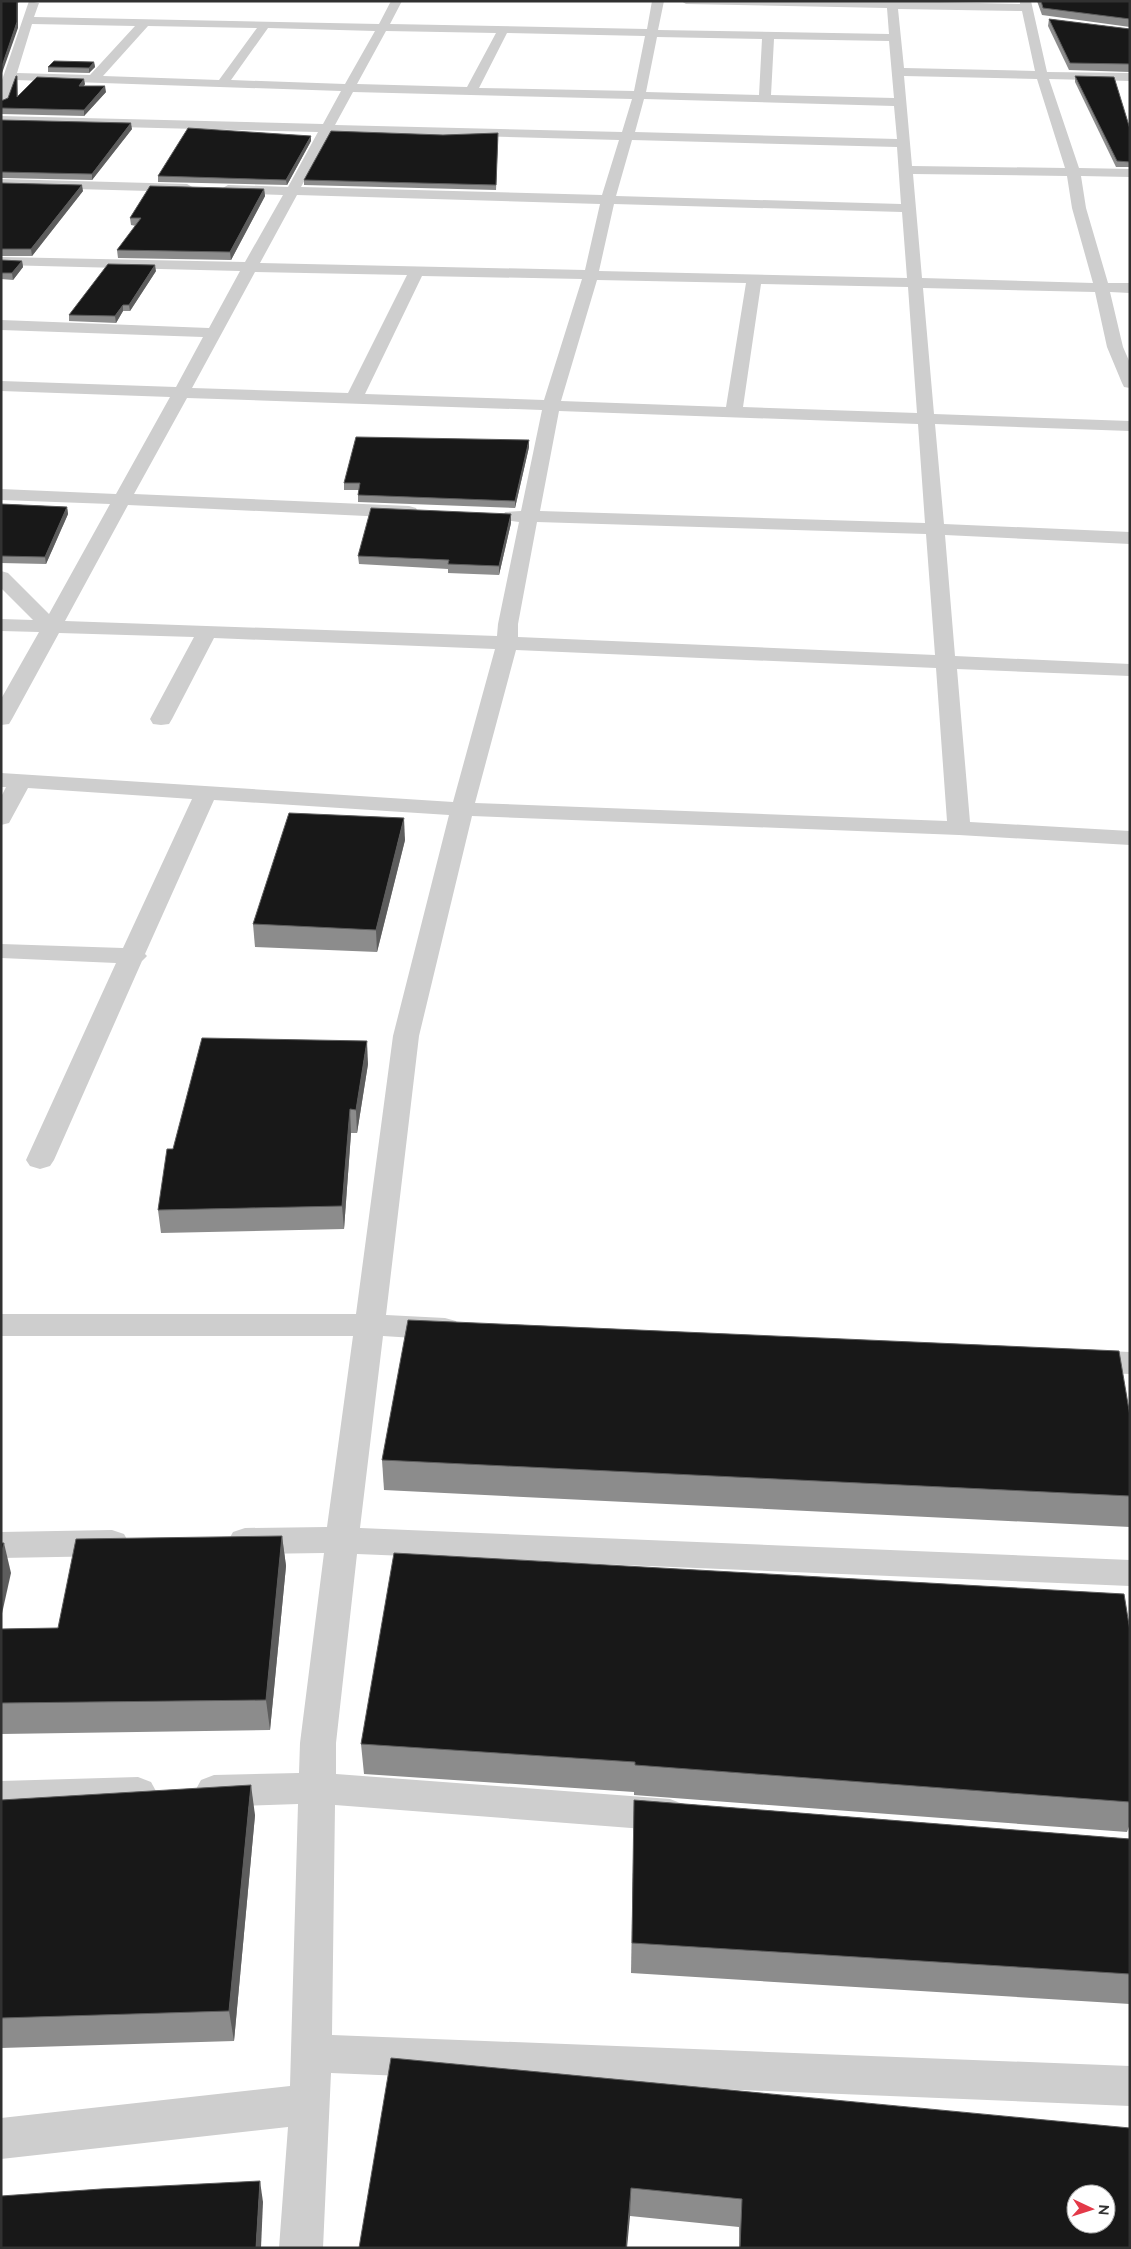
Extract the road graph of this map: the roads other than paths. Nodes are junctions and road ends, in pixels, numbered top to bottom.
1 (34, 1) edge
2 (397, 1) edge
3 (658, 1) edge
4 (686, 1) edge
5 (892, 3) edge
6 (1031, 12) edge
7 (27, 20) junction
8 (145, 22) junction
9 (265, 25) junction
10 (382, 27) junction
11 (503, 30) junction
12 (651, 33) junction
13 (768, 35) junction
14 (894, 38) junction
15 (898, 72) junction
16 (1042, 74) junction
17 (11, 76) junction
18 (1130, 78) edge
19 (93, 79) junction
20 (223, 83) junction
21 (349, 88) junction
22 (472, 90) junction
23 (639, 96) junction
24 (765, 99) junction
25 (900, 102) junction
26 (1, 103) edge
27 (1, 120) edge
28 (327, 128) junction
29 (627, 136) junction
30 (903, 142) junction
31 (906, 170) junction
32 (1073, 172) junction
33 (1130, 173) edge
34 (1, 183) edge
35 (292, 191) junction
36 (608, 200) junction
37 (908, 208) junction
38 (1, 261) edge
39 (250, 267) junction
40 (417, 271) junction
41 (591, 275) junction
42 (754, 279) junction
43 (915, 283) junction
44 (1102, 287) junction
45 (1130, 288) edge
46 (1, 325) edge
47 (214, 333) junction
48 (1130, 383) edge
49 (1, 386) edge
50 (181, 393) junction
51 (354, 399) junction
52 (551, 406) junction
53 (734, 412) junction
54 (925, 419) junction
55 (1130, 426) edge
56 (1, 494) edge
57 (122, 501) junction
58 (429, 512) edge
59 (499, 515) edge
60 (528, 516) junction
61 (934, 529) junction
62 (1130, 538) edge
63 (1, 577) edge
64 (1, 626) edge
65 (52, 628) junction
66 (207, 632) junction
67 (507, 644) junction
68 (945, 662) junction
69 (1130, 670) edge
70 (1, 719) edge
71 (161, 719) dead end
72 (11, 780) edge
73 (206, 792) junction
74 (462, 809) junction
75 (1, 818) edge
76 (959, 828) junction
77 (1130, 838) edge
78 (1, 951) edge
79 (134, 956) junction
80 (40, 1160) dead end
81 (1, 1325) edge
82 (371, 1325) junction
83 (469, 1330) edge
84 (1061, 1360) edge
85 (1130, 1363) edge
86 (342, 1540) junction
87 (215, 1542) edge
88 (137, 1543) edge
89 (1, 1544) edge
90 (1130, 1573) edge
91 (317, 1788) junction
92 (1, 1797) edge
93 (704, 1818) edge
94 (311, 2053) junction
95 (1130, 2086) edge
96 (310, 2104) junction
97 (1, 2139) edge
98 (301, 2248) edge

1 - 7 street
2 - 10 street
3 - 12 street
4 - 5 street
5 - 6 street
5 - 14 street
6 - 16 street
7 - 8 street
7 - 17 street
8 - 9 street
8 - 19 street
9 - 10 street
9 - 20 street
10 - 11 street
10 - 21 street
11 - 12 street
11 - 22 street
12 - 13 street
12 - 23 street
13 - 14 street
13 - 24 street
14 - 15 street
15 - 16 street
15 - 25 street
16 - 18 street
16 - 32 street
17 - 19 street
17 - 26 street
19 - 20 street
20 - 21 street
21 - 22 street
21 - 28 street
22 - 23 street
23 - 24 street
23 - 29 street
24 - 25 street
25 - 30 street
27 - 28 street
28 - 29 street
28 - 35 street
29 - 30 street
29 - 36 street
30 - 31 street
31 - 32 street
31 - 37 street
32 - 33 street
32 - 44 street
34 - 35 street
35 - 36 street
35 - 39 street
36 - 37 street
36 - 41 street
37 - 43 street
38 - 39 street
39 - 40 street
39 - 47 street
40 - 41 street
40 - 51 street
41 - 42 street
41 - 52 street
42 - 43 street
42 - 53 street
43 - 44 street
43 - 54 street
44 - 45 street
44 - 48 street
46 - 47 street
47 - 50 street
49 - 50 street
50 - 51 street
50 - 57 street
51 - 52 street
52 - 53 street
52 - 60 street
53 - 54 street
54 - 55 street
54 - 61 street
56 - 57 street
57 - 58 street
57 - 65 street
59 - 60 street
60 - 61 street
60 - 67 street
61 - 62 street
61 - 68 street
63 - 65 street
64 - 65 street
65 - 66 street
65 - 70 street
66 - 67 street
66 - 71 street
67 - 68 street
67 - 74 street
68 - 69 street
68 - 76 street
72 - 73 street
72 - 75 street
73 - 74 street
73 - 79 street
74 - 76 street
74 - 82 street
76 - 77 street
78 - 79 street
79 - 80 street
81 - 82 street
82 - 83 street
82 - 86 street
84 - 85 street
86 - 87 street
86 - 90 street
86 - 91 street
88 - 89 street
91 - 92 street
91 - 93 street
91 - 94 street
94 - 95 street
94 - 96 street
96 - 97 street
96 - 98 street

